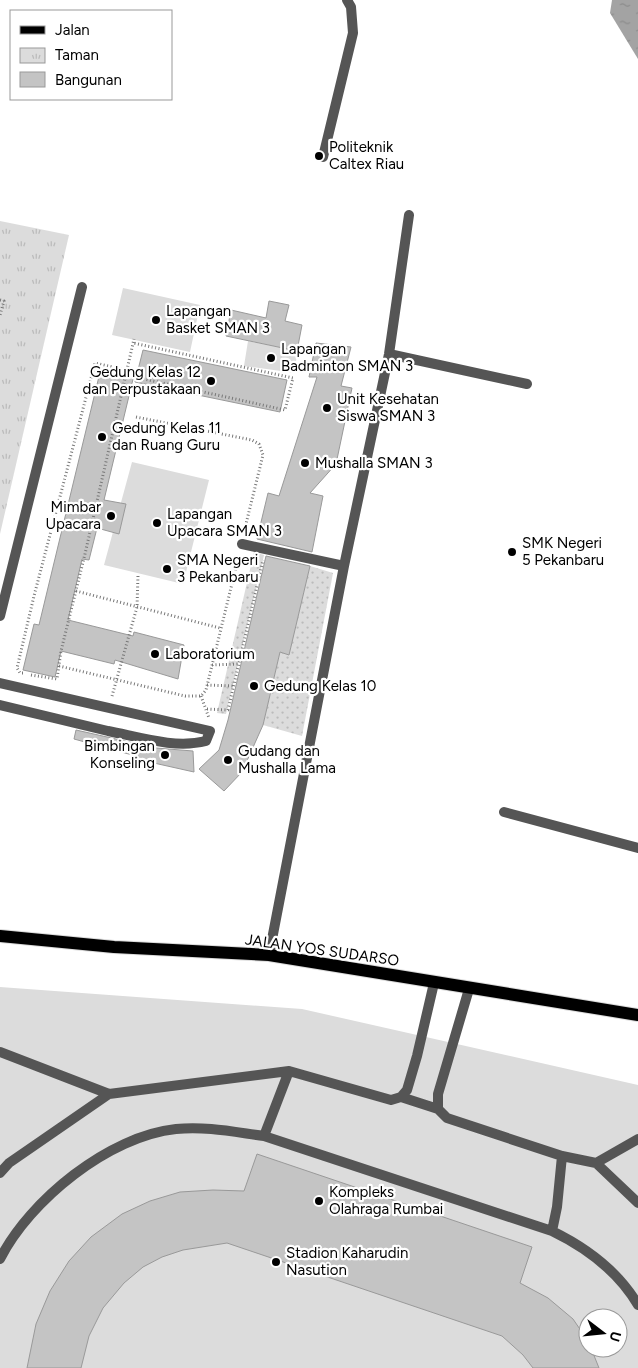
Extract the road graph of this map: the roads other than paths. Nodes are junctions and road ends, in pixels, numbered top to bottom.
1 (347, 0) edge
2 (323, 157) dead end
3 (409, 215) dead end
4 (82, 287) dead end
5 (389, 354) junction
6 (527, 384) dead end
7 (242, 544) road end
8 (344, 566) junction
9 (0, 616) edge
10 (0, 683) edge
11 (0, 705) edge
12 (504, 812) dead end
13 (638, 848) edge
14 (0, 936) edge
15 (269, 955) junction
16 (434, 983) junction
17 (469, 989) junction
18 (638, 1015) edge
19 (0, 1052) edge
20 (289, 1071) junction
21 (109, 1094) junction
22 (401, 1097) junction
23 (438, 1108) junction
24 (264, 1136) junction
25 (638, 1138) edge
26 (562, 1156) junction
27 (596, 1163) junction
28 (0, 1172) edge
29 (638, 1203) edge
30 (552, 1230) junction
31 (0, 1259) edge
32 (638, 1305) edge

1 - 2 lane
3 - 5 lane
4 - 9 lane
5 - 6 lane
5 - 8 lane
7 - 8 lane
8 - 15 lane
10 - 11 lane
12 - 13 lane
14 - 15 main road, JALAN YOS SUDARSO
15 - 16 main road, JALAN YOS SUDARSO
16 - 17 main road, JALAN YOS SUDARSO
16 - 22 lane
17 - 18 main road, JALAN YOS SUDARSO
17 - 23 lane
19 - 21 lane
20 - 21 lane
20 - 22 lane
20 - 24 lane
21 - 28 lane
22 - 23 lane
23 - 26 lane
24 - 30 lane
24 - 31 lane
25 - 27 lane
26 - 27 lane
26 - 30 lane
27 - 29 lane
30 - 32 lane

